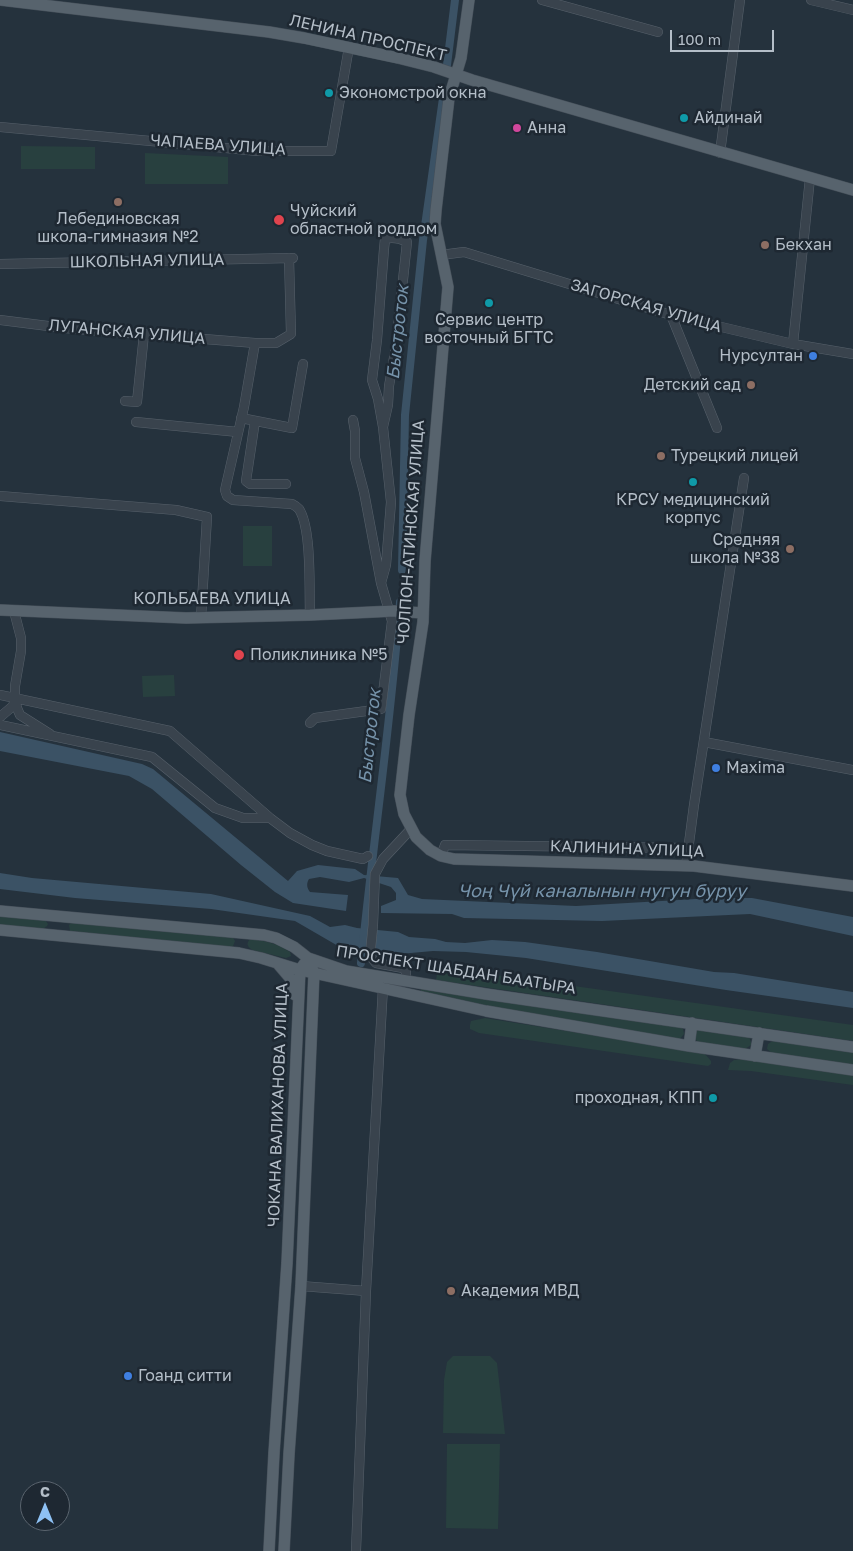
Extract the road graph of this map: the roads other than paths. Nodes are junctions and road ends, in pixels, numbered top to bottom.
1 (0, 0) edge
2 (469, 0) edge
3 (542, 0) edge
4 (740, 0) edge
5 (811, 0) edge
6 (853, 10) edge
7 (658, 32) dead end
8 (350, 46) junction
9 (457, 76) junction
10 (0, 127) edge
11 (721, 147) junction
12 (810, 178) junction
13 (853, 190) edge
14 (441, 255) junction
15 (291, 258) joint
16 (0, 264) edge
17 (670, 314) junction
18 (0, 320) edge
19 (144, 334) junction
20 (255, 343) junction
21 (793, 344) junction
22 (853, 354) edge
23 (303, 364) dead end
24 (125, 401) dead end
25 (241, 418) junction
26 (353, 420) dead end
27 (255, 421) junction
28 (136, 422) dead end
29 (383, 427) junction
30 (717, 428) dead end
31 (238, 432) junction
32 (744, 478) dead end
33 (286, 484) dead end
34 (0, 496) edge
35 (381, 583) junction
36 (0, 610) edge
37 (14, 611) junction
38 (392, 611) junction
39 (423, 613) junction
40 (310, 615) junction
41 (200, 618) junction
42 (0, 696) edge
43 (15, 699) junction
44 (0, 717) edge
45 (310, 723) dead end
46 (0, 725) edge
47 (56, 738) junction
48 (704, 742) junction
49 (853, 770) edge
50 (270, 818) junction
51 (411, 829) junction
52 (689, 848) junction
53 (368, 856) dead end
54 (440, 856) junction
55 (686, 866) junction
56 (853, 886) edge
57 (0, 911) edge
58 (57, 916) junction
59 (0, 930) edge
60 (241, 932) junction
61 (55, 936) junction
62 (294, 947) junction
63 (239, 954) junction
64 (308, 958) junction
65 (277, 963) junction
66 (300, 970) junction
67 (314, 972) junction
68 (336, 977) junction
69 (406, 982) junction
70 (382, 987) junction
71 (298, 1007) junction
72 (312, 1009) junction
73 (692, 1023) junction
74 (759, 1033) junction
75 (689, 1046) junction
76 (853, 1047) edge
77 (755, 1056) junction
78 (853, 1070) edge
79 (301, 1286) junction
80 (366, 1291) junction
81 (269, 1551) edge
82 (284, 1551) edge
83 (356, 1551) edge

1 - 8 main road, ЛЕНИНА ПРОСПЕКТ
2 - 9 main road
3 - 7 street
4 - 11 street
5 - 6 street
8 - 9 main road, ЛЕНИНА ПРОСПЕКТ
8 - 10 street, ЧАПАЕВА УЛИЦА
9 - 11 main road, ЛЕНИНА ПРОСПЕКТ
9 - 14 main road, ЧОЛПОН-АТИНСКАЯ УЛИЦА
11 - 12 main road, ЛЕНИНА ПРОСПЕКТ
12 - 13 main road, ЛЕНИНА ПРОСПЕКТ
12 - 21 street
14 - 17 street, ЗАГОРСКАЯ УЛИЦА
14 - 39 main road, ЧОЛПОН-АТИНСКАЯ УЛИЦА
15 - 16 street, ШКОЛЬНАЯ УЛИЦА
15 - 20 street, ЛУГАНСКАЯ УЛИЦА
17 - 21 street, ЗАГОРСКАЯ УЛИЦА
17 - 30 street
18 - 19 street, ЛУГАНСКАЯ УЛИЦА
19 - 20 street, ЛУГАНСКАЯ УЛИЦА
19 - 24 street
20 - 25 street
21 - 22 street, ЗАГОРСКАЯ УЛИЦА
23 - 27 street
25 - 27 street
25 - 31 street
26 - 35 street
27 - 33 street
28 - 31 street
29 - 29 street
29 - 35 street
31 - 40 street
32 - 48 street
34 - 41 street
35 - 38 street
36 - 37 main road, КОЛЬБАЕВА УЛИЦА
37 - 41 main road, КОЛЬБАЕВА УЛИЦА
37 - 43 street
38 - 39 main road, КОЛЬБАЕВА УЛИЦА
38 - 40 main road, КОЛЬБАЕВА УЛИЦА
38 - 45 street
39 - 51 main road, ЧОЛПОН-АТИНСКАЯ УЛИЦА
40 - 41 main road, КОЛЬБАЕВА УЛИЦА
42 - 43 street
43 - 44 street
43 - 47 street
43 - 50 street
46 - 47 street
47 - 50 street
48 - 49 street
48 - 52 street
50 - 53 street
51 - 54 main road, КАЛИНИНА УЛИЦА
51 - 69 street
52 - 54 street
52 - 55 street
54 - 55 main road, КАЛИНИНА УЛИЦА
55 - 56 main road, КАЛИНИНА УЛИЦА
57 - 58 main road, ПРОСПЕКТ ШАБДАН БААТЫРА
58 - 60 main road, ПРОСПЕКТ ШАБДАН БААТЫРА
58 - 61 main road
59 - 61 main road, ПРОСПЕКТ ШАБДАН БААТЫРА
60 - 62 main road, ПРОСПЕКТ ШАБДАН БААТЫРА
60 - 63 main road
61 - 63 main road, ПРОСПЕКТ ШАБДАН БААТЫРА
62 - 64 main road, ПРОСПЕКТ ШАБДАН БААТЫРА
62 - 65 main road
63 - 65 main road, ПРОСПЕКТ ШАБДАН БААТЫРА
64 - 66 main road, ЧОКАНА ВАЛИХАНОВА УЛИЦА
64 - 67 main road, ЧОКАНА ВАЛИХАНОВА УЛИЦА
64 - 69 main road, ПРОСПЕКТ ШАБДАН БААТЫРА
65 - 66 main road, ПРОСПЕКТ ШАБДАН БААТЫРА
65 - 71 main road
66 - 67 main road, ПРОСПЕКТ ШАБДАН БААТЫРА
66 - 71 main road, ЧОКАНА ВАЛИХАНОВА УЛИЦА
67 - 68 main road, ПРОСПЕКТ ШАБДАН БААТЫРА
67 - 72 main road, ЧОКАНА ВАЛИХАНОВА УЛИЦА
68 - 70 main road, ПРОСПЕКТ ШАБДАН БААТЫРА
68 - 72 main road
69 - 73 main road, ПРОСПЕКТ ШАБДАН БААТЫРА
70 - 75 main road, ПРОСПЕКТ ШАБДАН БААТЫРА
70 - 80 street
71 - 81 main road, ЧОКАНА ВАЛИХАНОВА УЛИЦА
72 - 79 main road, ЧОКАНА ВАЛИХАНОВА УЛИЦА
73 - 74 main road, ПРОСПЕКТ ШАБДАН БААТЫРА
73 - 75 main road
74 - 76 main road, ПРОСПЕКТ ШАБДАН БААТЫРА
74 - 77 main road
75 - 77 main road, ПРОСПЕКТ ШАБДАН БААТЫРА
77 - 78 main road, ПРОСПЕКТ ШАБДАН БААТЫРА
79 - 80 street
79 - 82 main road, ЧОКАНА ВАЛИХАНОВА УЛИЦА
80 - 83 street

